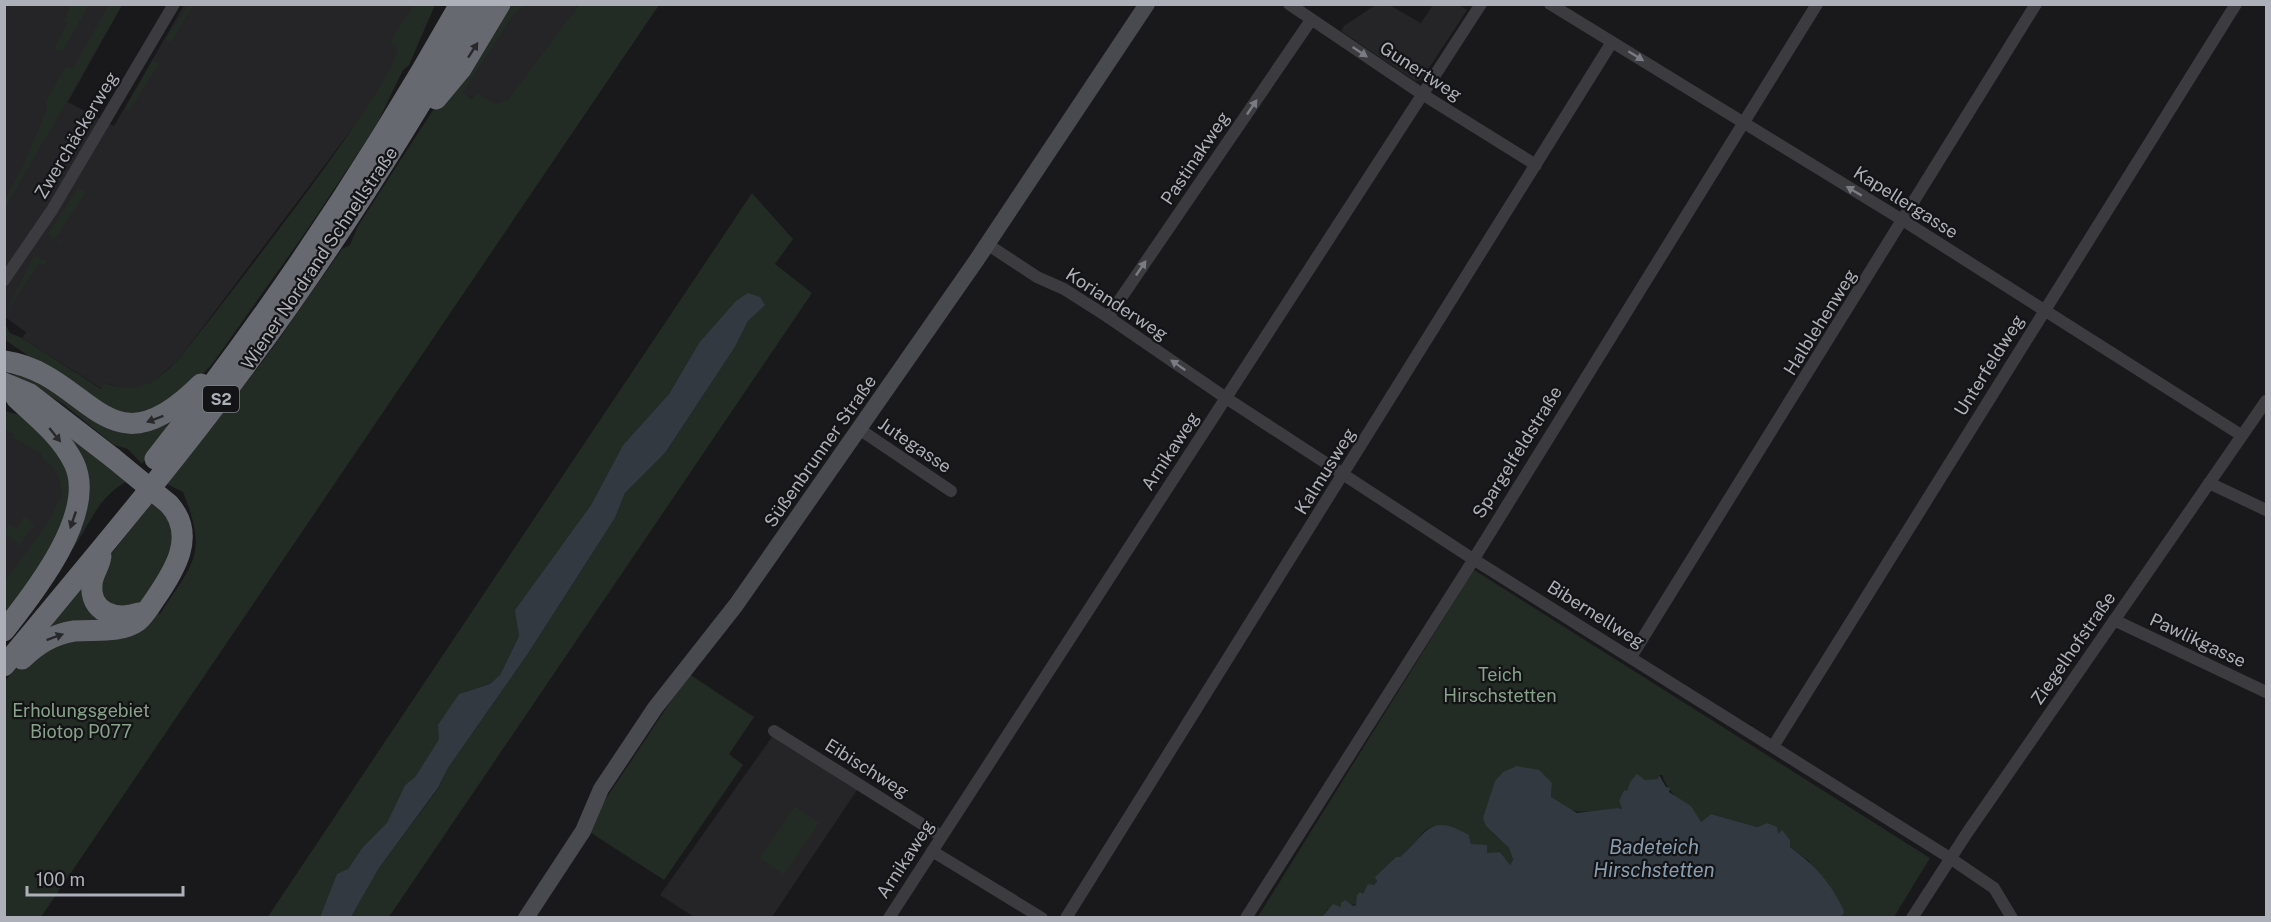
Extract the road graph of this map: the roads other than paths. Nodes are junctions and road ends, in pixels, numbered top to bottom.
1 (174, 4) edge
2 (444, 4) edge
3 (460, 4) edge
4 (479, 4) edge
5 (500, 4) edge
6 (1147, 4) edge
7 (1289, 4) edge
8 (1481, 4) edge
9 (1550, 4) edge
10 (1816, 4) edge
11 (2036, 4) edge
12 (2236, 4) edge
13 (1311, 20) junction
14 (1612, 42) junction
15 (1422, 94) junction
16 (404, 101) junction
17 (1742, 122) junction
18 (398, 143) junction
19 (1536, 165) junction
20 (1904, 221) junction
21 (987, 244) junction
22 (4, 280) edge
23 (2044, 310) junction
24 (1108, 317) junction
25 (4, 346) edge
26 (232, 358) junction
27 (4, 361) edge
28 (39, 372) junction
29 (1226, 398) junction
30 (18, 401) edge
31 (2266, 401) edge
32 (859, 429) junction
33 (2241, 435) junction
34 (1344, 476) junction
35 (2209, 483) junction
36 (951, 491) dead end
37 (2266, 510) edge
38 (102, 548) junction
39 (1473, 559) junction
40 (147, 609) junction
41 (2114, 620) junction
42 (4, 631) edge
43 (4, 644) edge
44 (1631, 657) junction
45 (5, 666) edge
46 (2266, 692) edge
47 (774, 731) dead end
48 (1773, 745) junction
49 (941, 836) junction
50 (932, 851) junction
51 (1950, 858) junction
52 (526, 918) edge
53 (889, 918) edge
54 (1042, 918) edge
55 (1066, 918) edge
56 (1246, 918) edge
57 (1912, 918) edge
58 (2012, 918) edge

1 - 22 street, Zwerchäckerweg
2 - 16 highway
3 - 16 highway, Wiener Nordrand Schnellstraße / S2
4 - 18 highway, Wiener Nordrand Schnellstraße / S2
18 -> 5 highway
6 - 21 street, Süßenbrunner Straße
7 - 13 street, Gunertweg
8 - 15 street, Arnikaweg
9 - 14 street, Kapellergasse
10 - 17 street, Spargelfeldstraße
11 - 20 street, Halblehenweg
12 - 23 street, Unterfeldweg
13 -> 15 street, Gunertweg
24 -> 13 street, Pastinakweg
14 -> 17 street, Kapellergasse
14 - 19 street, Kalmusweg
15 - 19 street, Gunertweg
15 - 29 street, Arnikaweg
16 - 26 highway, Wiener Nordrand Schnellstraße / S2
20 -> 17 street, Kapellergasse
17 - 39 street, Spargelfeldstraße
18 - 38 highway, Wiener Nordrand Schnellstraße / S2
19 - 34 street, Kalmusweg
20 - 23 street, Kapellergasse
20 - 44 street, Halblehenweg
21 - 24 street, Korianderweg
21 - 32 street, Süßenbrunner Straße
23 - 33 street, Kapellergasse
23 - 48 street, Unterfeldweg
29 -> 24 street, Korianderweg
25 - 28 highway
26 -> 28 highway
26 - 43 highway, Wiener Nordrand Schnellstraße / S2
27 - 28 highway
29 - 34 street, Bibernellweg
29 - 49 street, Arnikaweg
30 - 40 highway, bridge
30 -> 42 highway
31 - 33 street, Ziegelhofstraße
32 - 36 street, Jutegasse
32 - 52 street, Süßenbrunner Straße
33 - 35 street, Ziegelhofstraße
34 - 39 street, Bibernellweg
34 - 55 street, Kalmusweg
35 - 37 street
35 - 41 street, Ziegelhofstraße
38 - 40 highway
38 - 45 highway, Wiener Nordrand Schnellstraße / S2
39 - 44 street, Bibernellweg
39 - 56 street, Spargelfeldstraße
45 -> 40 highway
41 - 46 street, Pawlikgasse
41 - 51 street, Ziegelhofstraße
44 - 48 street, Bibernellweg
47 - 49 street, Eibischweg
48 - 51 street, Bibernellweg
49 - 50 street, Arnikaweg
50 - 53 street, Arnikaweg
50 - 54 street
51 - 57 street, Ziegelhofstraße
51 - 58 street, Bibernellweg

